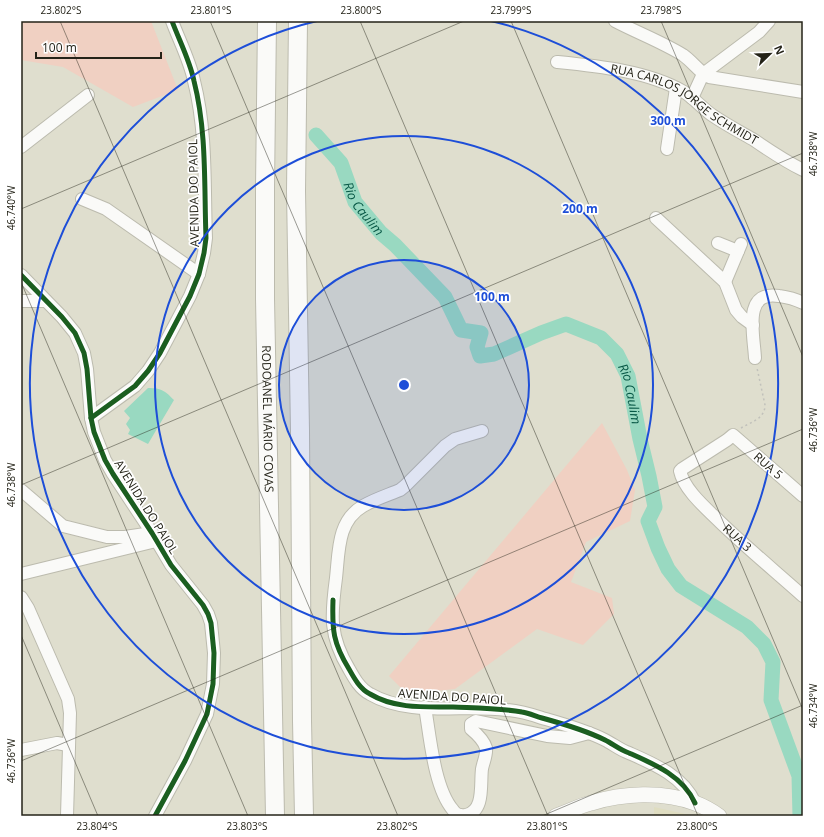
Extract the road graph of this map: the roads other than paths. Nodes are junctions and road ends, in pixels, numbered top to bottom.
1 (172, 21) edge
2 (267, 21) edge
3 (298, 21) edge
4 (615, 21) edge
5 (769, 21) edge
6 (557, 62) dead end
7 (703, 74) junction
8 (676, 88) junction
9 (803, 92) edge
10 (88, 95) dead end
11 (692, 98) junction
12 (21, 147) edge
13 (667, 149) dead end
14 (803, 170) edge
15 (82, 199) dead end
16 (656, 218) dead end
17 (718, 243) dead end
18 (199, 274) junction
19 (21, 275) edge
20 (725, 282) junction
21 (21, 300) edge
22 (46, 301) junction
23 (803, 303) edge
24 (753, 325) junction
25 (755, 358) road end
26 (91, 418) junction
27 (482, 431) dead end
28 (733, 434) joint
29 (21, 490) edge
30 (803, 496) edge
31 (154, 537) junction
32 (21, 574) edge
33 (21, 596) edge
34 (803, 596) edge
35 (25, 606) edge
36 (426, 707) junction
37 (589, 733) junction
38 (68, 745) junction
39 (21, 750) edge
40 (695, 803) junction
41 (67, 816) edge
42 (154, 816) edge
43 (275, 816) edge
44 (304, 816) edge
45 (556, 816) edge
46 (584, 816) edge
47 (704, 816) edge
48 (719, 816) edge

1 - 18 street, AVENIDA DO PAIOL
2 - 43 highway, RODOANEL MÁRIO COVAS
3 - 44 highway
4 - 7 street
5 - 7 street
6 - 8 street, RUA CARLOS JORGE SCHMIDT
7 - 9 street
7 - 11 street
8 - 11 street, RUA CARLOS JORGE SCHMIDT
8 - 13 street
10 - 12 street
11 - 14 street, RUA CARLOS JORGE SCHMIDT
15 - 18 street
16 - 20 street
17 - 20 street
18 - 26 street, AVENIDA DO PAIOL
19 - 22 street
20 - 24 street
21 - 22 street
22 - 26 street
23 - 24 street
24 - 25 street
26 - 31 street, AVENIDA DO PAIOL
27 - 36 street, AVENIDA DO PAIOL
28 - 30 street, RUA 5
28 - 34 street, RUA 3
29 - 31 street
31 - 32 street
31 - 42 street, AVENIDA DO PAIOL
33 - 35 street
35 - 38 street
36 - 37 street, AVENIDA DO PAIOL
36 - 37 street
37 - 40 street, AVENIDA DO PAIOL
38 - 39 street
38 - 41 street
40 - 45 main road
40 - 48 main road
46 - 47 main road

